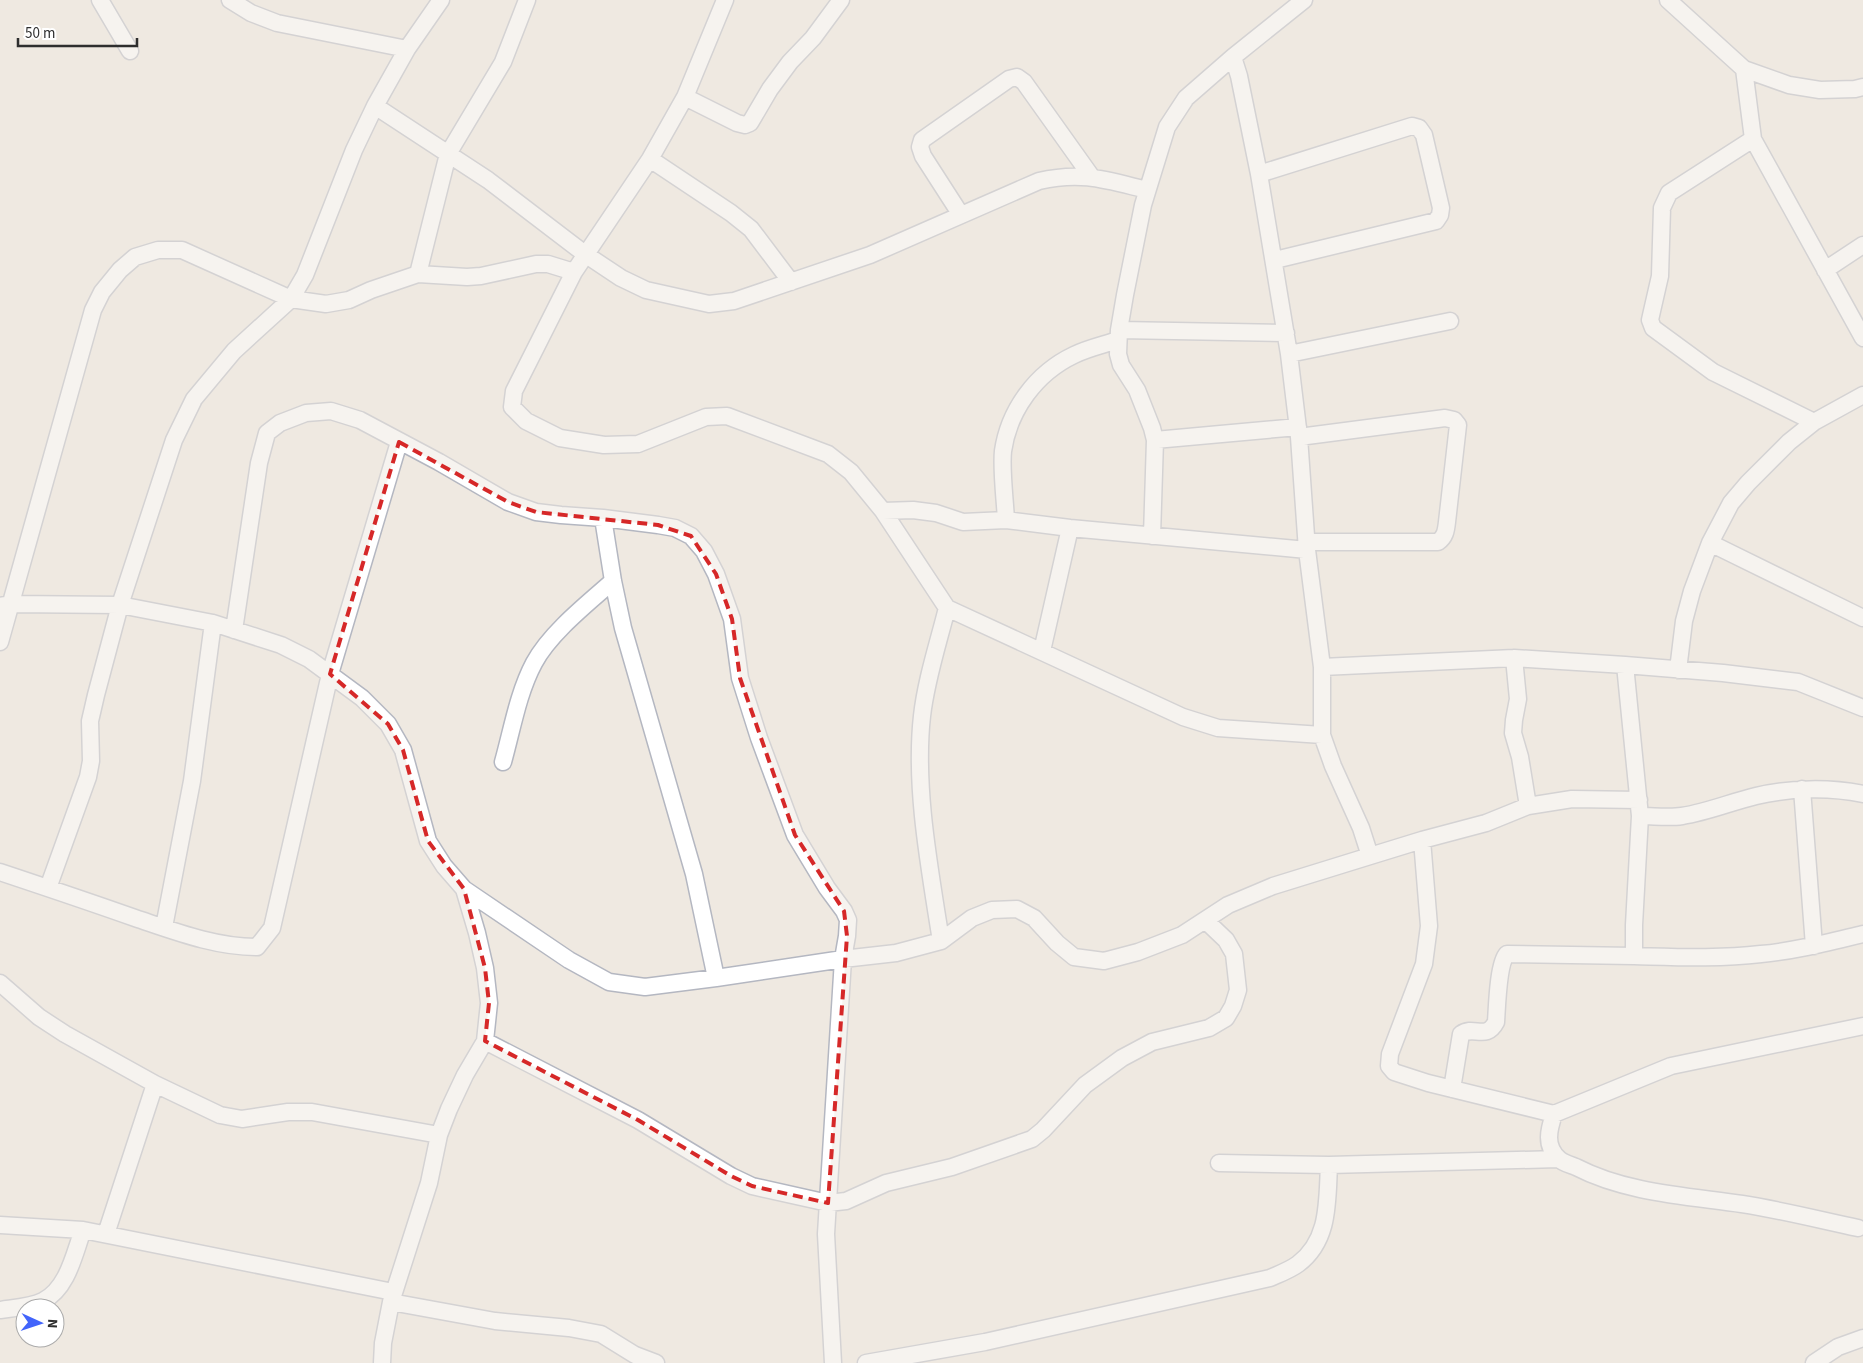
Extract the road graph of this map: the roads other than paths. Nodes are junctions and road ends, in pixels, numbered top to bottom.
1 (100, 0) edge
2 (230, 0) edge
3 (441, 0) edge
4 (527, 0) edge
5 (725, 0) edge
6 (841, 0) edge
7 (1304, 0) edge
8 (1668, 0) edge
9 (407, 49) junction
10 (130, 51) dead end
11 (1232, 57) junction
12 (1744, 69) junction
13 (1863, 87) edge
14 (685, 97) junction
15 (375, 106) junction
16 (1753, 139) junction
17 (448, 154) junction
18 (650, 159) junction
19 (1259, 174) junction
20 (1091, 176) junction
21 (1147, 190) junction
22 (960, 215) junction
23 (1863, 245) edge
24 (585, 254) junction
25 (1275, 260) junction
26 (1825, 270) junction
27 (574, 272) junction
28 (418, 274) junction
29 (792, 282) junction
30 (291, 299) junction
31 (1450, 321) dead end
32 (1286, 333) junction
33 (1118, 335) junction
34 (1863, 338) edge
35 (1289, 354) junction
36 (1863, 395) edge
37 (1814, 422) junction
38 (1299, 432) junction
39 (1155, 440) junction
40 (399, 442) junction
41 (883, 512) junction
42 (603, 518) junction
43 (1006, 520) junction
44 (1070, 528) junction
45 (1152, 536) junction
46 (1710, 542) junction
47 (1307, 546) junction
48 (613, 580) junction
49 (6, 605) edge
50 (120, 605) junction
51 (947, 608) junction
52 (1863, 618) edge
53 (212, 623) junction
54 (234, 630) junction
55 (0, 642) edge
56 (1042, 651) junction
57 (1514, 658) junction
58 (1625, 665) junction
59 (1322, 667) junction
60 (1678, 670) junction
61 (330, 674) junction
62 (1863, 708) edge
63 (1322, 735) junction
64 (503, 762) dead end
65 (1802, 789) junction
66 (1863, 794) edge
67 (1528, 806) junction
68 (1640, 808) junction
69 (1422, 840) junction
70 (1370, 856) junction
71 (0, 872) edge
72 (48, 888) junction
73 (464, 889) junction
74 (1205, 920) junction
75 (164, 927) junction
76 (1863, 934) edge
77 (941, 941) junction
78 (1814, 946) junction
79 (1634, 956) junction
80 (843, 959) junction
81 (716, 978) junction
82 (0, 983) edge
83 (1863, 1026) edge
84 (485, 1041) junction
85 (155, 1084) junction
86 (1452, 1089) junction
87 (1554, 1114) junction
88 (439, 1135) junction
89 (1559, 1159) junction
90 (1219, 1162) dead end
91 (1329, 1165) junction
92 (828, 1203) junction
93 (0, 1225) edge
94 (1858, 1228) dead end
95 (83, 1230) junction
96 (106, 1234) junction
97 (392, 1297) junction
98 (0, 1310) edge
99 (1863, 1338) edge
100 (382, 1363) edge
101 (656, 1363) edge
102 (833, 1363) edge
103 (866, 1363) edge
104 (1814, 1363) edge

1 - 10 street
2 - 9 street
3 - 9 street
4 - 17 street
5 - 14 street
6 - 14 street
7 - 11 street
8 - 12 street
9 - 15 street
11 - 19 street
11 - 21 street
12 - 13 street
12 - 16 street
14 - 18 street
15 - 17 street
15 - 30 street
16 - 26 street
16 - 37 street
17 - 24 street
17 - 28 street
18 - 24 street
18 - 29 street
19 - 25 street
19 - 25 street
20 - 21 street
20 - 22 street
20 - 22 street
21 - 33 street
22 - 29 street
23 - 26 street
24 - 27 street
24 - 29 street
25 - 32 street
26 - 34 street
27 - 28 street
27 - 41 street
28 - 30 street
30 - 49 street
30 - 50 street
31 - 35 street
32 - 33 street
32 - 35 street
33 - 39 street
33 - 43 street
35 - 38 street
36 - 37 street
37 - 46 street
38 - 39 street
38 - 47 street
38 - 47 street
39 - 45 street
40 - 42 street
40 - 54 street
40 - 61 street
41 - 43 street
41 - 51 street
42 - 48 street
42 - 80 street
43 - 44 street
44 - 45 street
44 - 56 street
45 - 47 street
46 - 52 street
46 - 60 street
47 - 59 street
48 - 64 street
48 - 81 street
49 - 50 street
49 - 55 street
50 - 53 street
50 - 72 street
51 - 56 street
51 - 77 street
53 - 54 street
53 - 75 street
54 - 61 street
56 - 63 street
57 - 58 street
57 - 59 street
57 - 67 street
58 - 60 street
58 - 68 street
59 - 63 street
60 - 62 street
61 - 73 street
61 - 75 street
63 - 70 street
65 - 66 street
65 - 68 street
65 - 78 street
67 - 68 street
67 - 69 street
68 - 79 street
69 - 70 street
69 - 86 street
70 - 74 street
71 - 72 street
72 - 75 street
73 - 81 street
73 - 84 street
74 - 77 street
74 - 92 street
76 - 78 street
77 - 80 street
78 - 79 street
79 - 86 street
80 - 81 street
80 - 92 street
82 - 85 street
83 - 87 street
84 - 88 street
84 - 92 street
85 - 88 street
85 - 96 street
86 - 87 street
87 - 89 street
88 - 97 street
89 - 91 street
89 - 94 street
90 - 91 street
91 - 103 street
92 - 102 street
93 - 95 street
95 - 96 street
95 - 98 street
96 - 97 street
97 - 100 street
97 - 101 street
99 - 104 street

